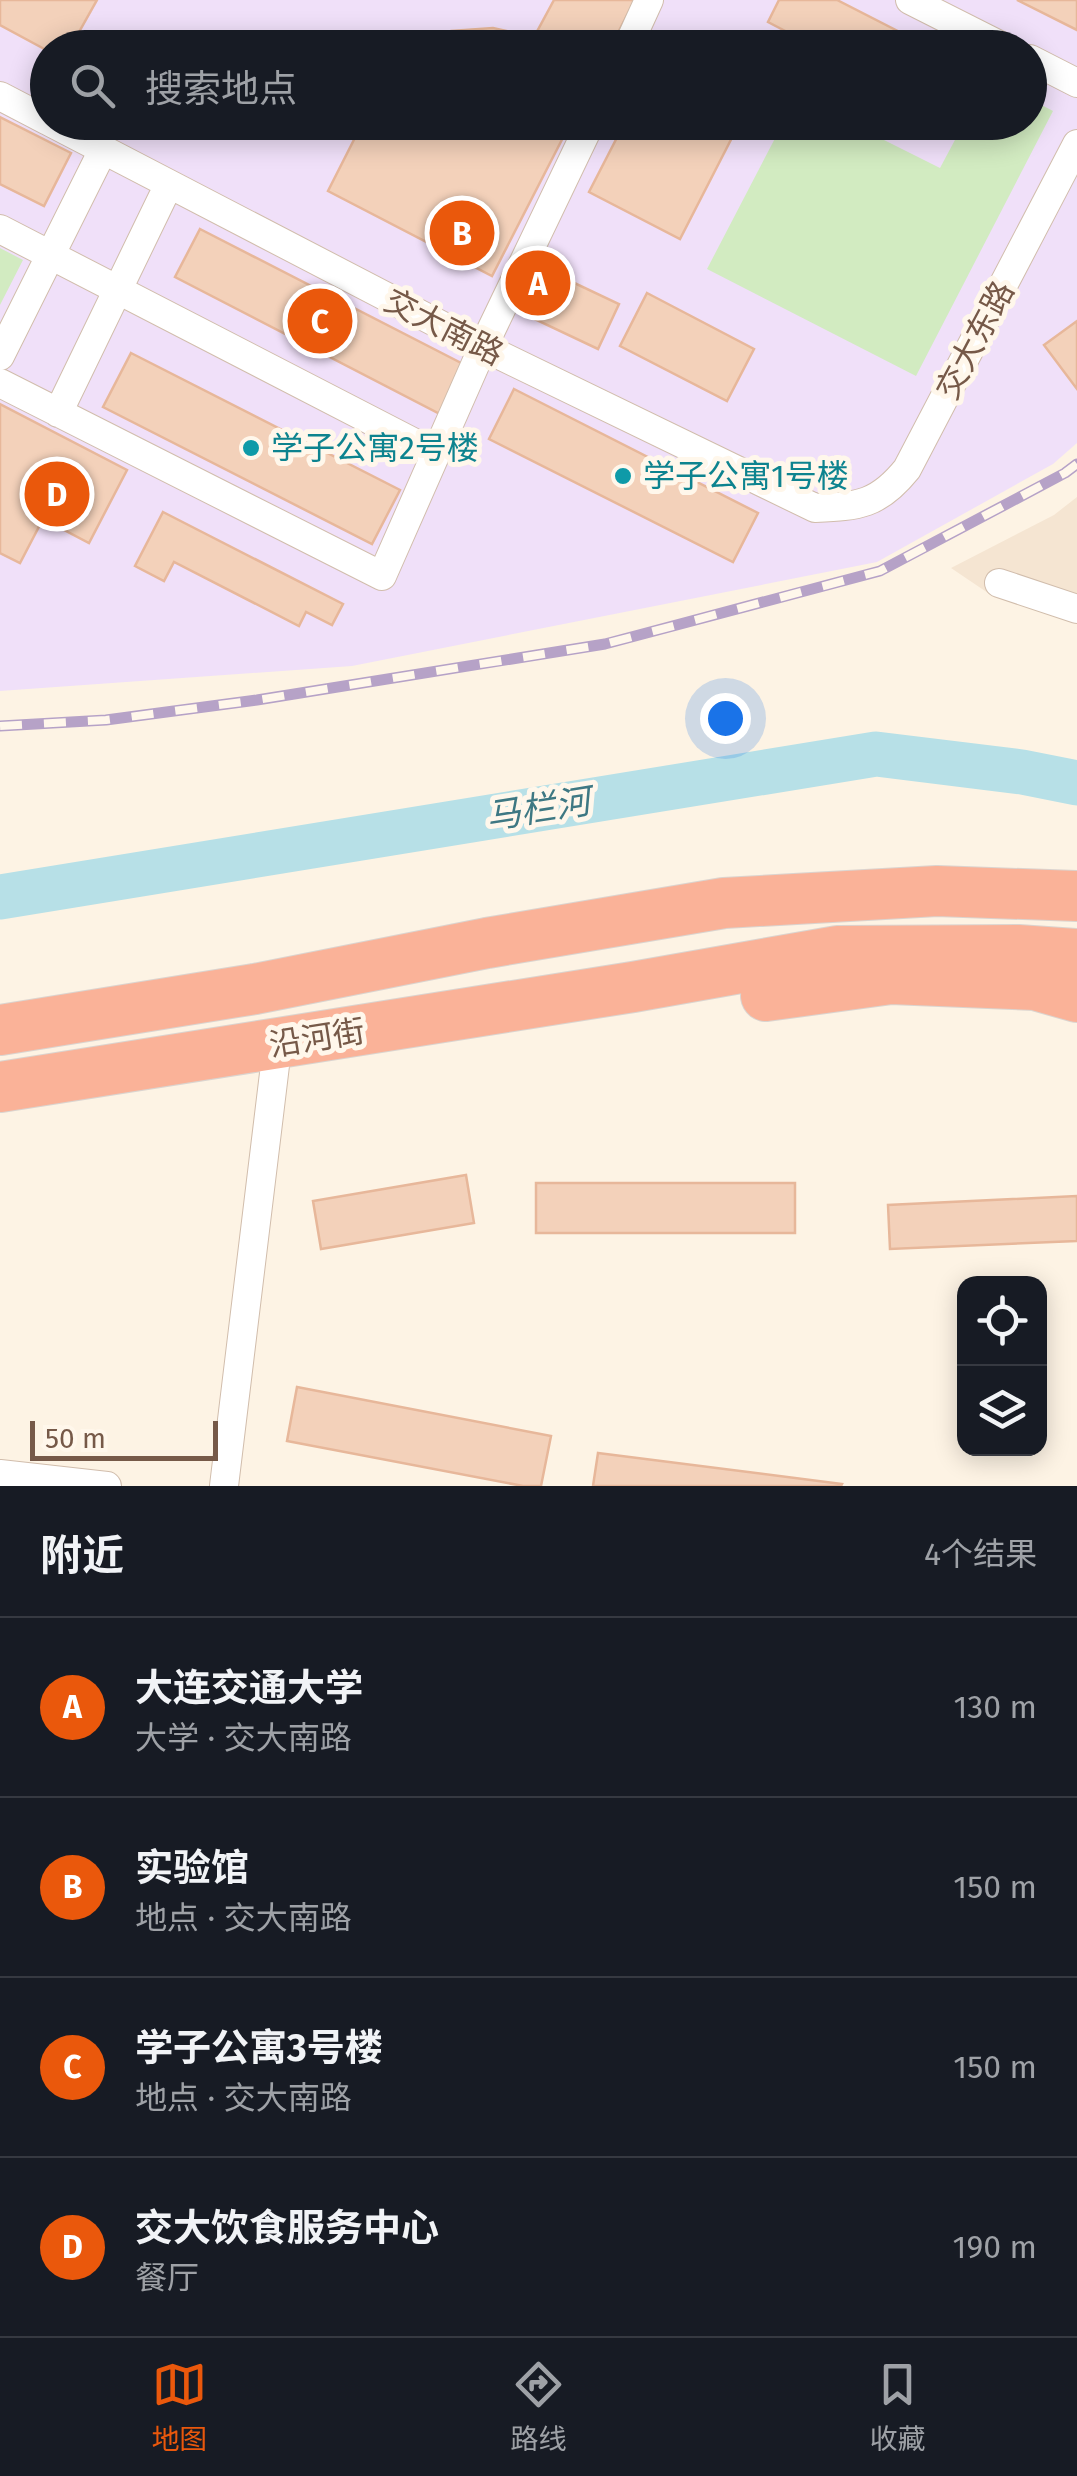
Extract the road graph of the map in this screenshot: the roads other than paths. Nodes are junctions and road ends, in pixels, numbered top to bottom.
1 (650, 0) edge
2 (910, 0) edge
3 (636, 30) edge
4 (970, 30) edge
5 (1047, 68) edge
6 (1077, 83) edge
7 (0, 96) edge
8 (30, 112) edge
9 (84, 140) edge
10 (582, 140) edge
11 (1077, 144) edge
12 (103, 150) junction
13 (169, 184) junction
14 (0, 230) edge
15 (52, 256) junction
16 (119, 290) junction
17 (483, 347) junction
18 (0, 356) edge
19 (0, 384) edge
20 (58, 413) junction
21 (436, 454) junction
22 (846, 507) joint
23 (999, 583) dead end
24 (1077, 609) edge
25 (1077, 896) edge
26 (1077, 933) edge
27 (1077, 954) edge
28 (630, 970) junction
29 (1063, 991) edge
30 (0, 1030) edge
31 (0, 1052) edge
32 (276, 1057) junction
33 (56, 1080) junction
34 (0, 1087) edge
35 (0, 1474) edge
36 (107, 1486) edge
37 (224, 1486) edge

1 - 3 street
2 - 4 street
5 - 6 street
7 - 8 street, 交大南路
9 - 12 street, 交大南路
10 - 17 street
11 - 22 street, 交大东路
12 - 13 street, 交大南路
12 - 15 street
13 - 16 street
13 - 17 street, 交大南路
14 - 15 street
15 - 16 street
15 - 18 street
16 - 20 street
16 - 21 street
17 - 21 street
17 - 22 street, 交大南路
19 - 20 street
20 - 21 street
23 - 24 street
25 - 30 highway
26 - 28 highway
27 - 28 highway
28 - 31 highway, 沿河街
28 - 33 highway, 沿河街
29 - 32 highway
32 - 33 highway
32 - 37 street
33 - 34 highway, 沿河街
35 - 36 street

